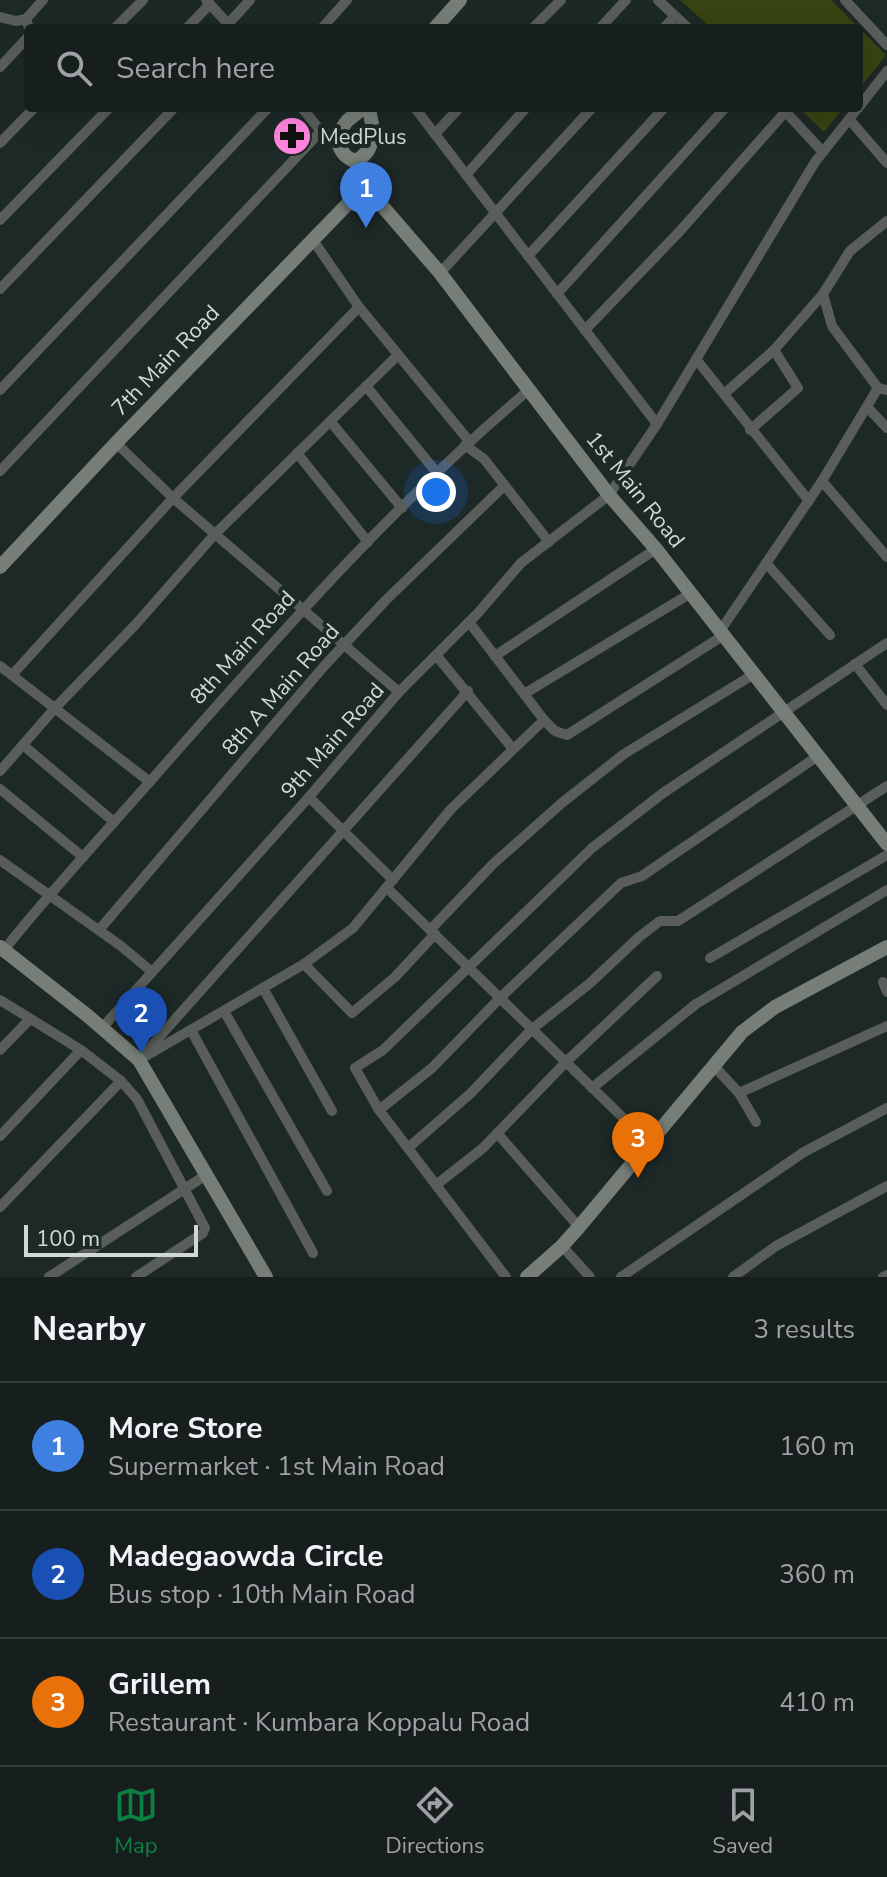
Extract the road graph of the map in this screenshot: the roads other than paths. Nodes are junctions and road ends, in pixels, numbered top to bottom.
1 (43, 0) edge
2 (143, 0) edge
3 (250, 0) edge
4 (347, 0) edge
5 (460, 0) edge
6 (561, 0) edge
7 (626, 0) edge
8 (658, 0) edge
9 (208, 2) edge
10 (853, 2) edge
11 (675, 16) junction
12 (0, 17) edge
13 (28, 24) edge
14 (119, 24) edge
15 (190, 24) edge
16 (228, 24) edge
17 (232, 24) edge
18 (326, 24) edge
19 (439, 24) edge
20 (537, 24) edge
21 (604, 24) edge
22 (668, 24) edge
23 (684, 24) edge
24 (24, 41) edge
25 (887, 45) edge
26 (0, 67) edge
27 (887, 71) edge
28 (863, 103) edge
29 (30, 112) edge
30 (105, 112) edge
31 (170, 112) edge
32 (264, 112) edge
33 (305, 112) edge
34 (360, 112) edge
35 (368, 112) edge
36 (418, 112) edge
37 (455, 112) edge
38 (522, 112) edge
39 (588, 112) edge
40 (660, 112) edge
41 (721, 112) edge
42 (782, 112) edge
43 (786, 112) edge
44 (855, 112) edge
45 (849, 119) junction
46 (321, 131) junction
47 (435, 134) junction
48 (337, 135) junction
49 (0, 143) edge
50 (823, 152) junction
51 (355, 161) junction
52 (887, 163) edge
53 (466, 175) junction
54 (365, 186) junction
55 (496, 214) junction
56 (0, 220) edge
57 (887, 221) edge
58 (313, 240) junction
59 (528, 256) junction
60 (440, 273) junction
61 (0, 289) edge
62 (557, 294) junction
63 (823, 294) junction
64 (359, 307) junction
65 (585, 330) junction
66 (774, 350) junction
67 (398, 355) junction
68 (696, 359) junction
69 (366, 386) junction
70 (530, 389) junction
71 (882, 389) edge
72 (0, 390) edge
73 (724, 394) junction
74 (867, 407) junction
75 (330, 421) junction
76 (657, 424) junction
77 (887, 428) edge
78 (750, 430) junction
79 (116, 443) junction
80 (467, 443) junction
81 (297, 453) junction
82 (0, 471) edge
83 (437, 473) junction
84 (822, 481) junction
85 (504, 486) junction
86 (609, 495) junction
87 (173, 498) junction
88 (809, 501) junction
89 (402, 508) junction
90 (215, 534) junction
91 (368, 542) junction
92 (549, 542) junction
93 (656, 549) junction
94 (887, 557) edge
95 (766, 563) junction
96 (0, 567) edge
97 (691, 593) junction
98 (301, 609) junction
99 (469, 622) junction
100 (722, 633) junction
101 (830, 635) dead end
102 (887, 643) edge
103 (343, 645) junction
104 (436, 655) junction
105 (495, 656) junction
106 (855, 664) junction
107 (5, 673) edge
108 (754, 674) junction
109 (468, 691) junction
110 (399, 692) junction
111 (524, 694) junction
112 (887, 705) edge
113 (55, 708) junction
114 (784, 712) junction
115 (544, 720) junction
116 (23, 745) junction
117 (513, 749) junction
118 (818, 756) junction
119 (0, 771) edge
120 (150, 782) junction
121 (887, 786) edge
122 (0, 789) edge
123 (309, 797) junction
124 (857, 806) junction
125 (114, 822) junction
126 (343, 830) junction
127 (887, 844) edge
128 (887, 855) edge
129 (83, 857) junction
130 (0, 860) edge
131 (390, 884) junction
132 (887, 890) edge
133 (48, 895) junction
134 (99, 930) junction
135 (432, 932) junction
136 (887, 947) edge
137 (2, 949) edge
138 (710, 958) dead end
139 (304, 964) junction
140 (469, 967) junction
141 (152, 972) junction
142 (657, 976) dead end
143 (263, 988) junction
144 (500, 998) junction
145 (0, 1000) edge
146 (224, 1011) junction
147 (30, 1019) junction
148 (887, 1026) edge
149 (102, 1028) junction
150 (532, 1029) junction
151 (191, 1030) junction
152 (0, 1050) edge
153 (81, 1050) junction
154 (139, 1060) junction
155 (566, 1062) junction
156 (713, 1065) junction
157 (121, 1081) junction
158 (592, 1088) junction
159 (739, 1093) junction
160 (887, 1108) edge
161 (379, 1110) junction
162 (332, 1111) dead end
163 (756, 1122) dead end
164 (497, 1133) junction
165 (0, 1136) edge
166 (649, 1143) junction
167 (408, 1148) junction
168 (206, 1175) junction
169 (436, 1185) junction
170 (887, 1186) edge
171 (183, 1188) junction
172 (327, 1191) dead end
173 (0, 1207) edge
174 (579, 1227) junction
175 (562, 1246) junction
176 (313, 1253) dead end
177 (49, 1277) edge
178 (136, 1277) edge
179 (266, 1277) edge
180 (506, 1277) edge
181 (528, 1277) edge
182 (590, 1277) edge
183 (621, 1277) edge
184 (733, 1277) edge

1 - 13 street
2 - 14 street
3 - 17 street
4 - 18 street
5 - 19 street
6 - 20 street
7 - 21 street
8 - 11 street
9 - 15 street
9 - 16 street
10 - 25 street
11 - 22 street
11 - 23 street
12 - 13 street
24 - 26 street
27 - 28 street, 9th Main Road
29 - 49 street
30 - 56 street
31 - 61 street
32 - 72 street
33 - 46 street
34 - 48 street
35 - 51 street
36 - 47 street
37 - 47 street
38 - 53 street
39 - 55 street
40 - 59 street
41 - 62 street
42 - 65 street
43 - 50 street
44 - 45 street, 9th Main Road
45 - 50 street, 9th Main Road
45 - 52 street
46 - 48 street
46 - 82 street
47 - 53 street
48 - 51 street, 1st Main Road
50 - 68 street, 9th Main Road
51 - 54 street, 1st Main Road
53 - 55 street
54 - 58 street, 7th Main Road
54 - 60 street, 1st Main Road
55 - 59 street
55 - 60 street
57 - 63 street
58 - 64 street
58 - 79 street, 7th Main Road
59 - 62 street
60 - 70 street, 1st Main Road
62 - 65 street
63 - 66 street
63 - 71 street
64 - 67 street
64 - 87 street
65 - 76 street
66 - 73 street
66 - 78 street
67 - 69 street
67 - 80 street
68 - 73 street
68 - 76 street, 9th Main Road
69 - 75 street
69 - 83 street
70 - 80 street, 8th Main Road
70 - 86 street, 1st Main Road
71 - 74 street
73 - 78 street
74 - 77 street
74 - 84 street
75 - 81 street
75 - 89 street
76 - 86 street, 9th Main Road
78 - 88 street
79 - 87 street
79 - 96 street, 7th Main Road
80 - 83 street, 8th Main Road
80 - 85 street
81 - 90 street
81 - 91 street
83 - 89 street, 8th Main Road
84 - 88 street
84 - 94 street
85 - 92 street
85 - 103 street, 8th A Main Road
86 - 92 street, 9th Main Road
86 - 93 street, 1st Main Road
87 - 90 street
87 - 107 street
88 - 95 street
89 - 91 street, 8th Main Road
90 - 98 street
90 - 113 street
91 - 98 street, 8th Main Road
92 - 99 street, 9th Main Road
93 - 97 street, 1st Main Road
93 - 105 street
95 - 100 street
95 - 101 street
97 - 100 street, 1st Main Road
97 - 111 street
98 - 103 street
98 - 120 street, 8th Main Road
99 - 104 street, 9th Main Road
99 - 105 street
100 - 108 street, 1st Main Road
100 - 115 street
102 - 106 street
103 - 110 street
103 - 134 street, 8th A Main Road
104 - 109 street
104 - 110 street, 9th Main Road
105 - 111 street
106 - 112 street
106 - 114 street
107 - 113 street
108 - 114 street, 1st Main Road
108 - 135 street
109 - 117 street
109 - 126 street
110 - 123 street, 9th Main Road
111 - 115 street
113 - 116 street
113 - 120 street
114 - 118 street, 1st Main Road
114 - 140 street
115 - 117 street
116 - 119 street
116 - 125 street
117 - 131 street
118 - 124 street, 1st Main Road
118 - 144 street
120 - 125 street, 8th Main Road
121 - 124 street
122 - 129 street
123 - 126 street
123 - 141 street, 9th Main Road
124 - 127 street, 1st Main Road
124 - 150 street
125 - 129 street, 8th Main Road
126 - 131 street
126 - 154 street
128 - 138 street
129 - 133 street, 8th Main Road
130 - 133 street
131 - 135 street
131 - 139 street
132 - 158 street
133 - 134 street
133 - 137 street, 8th Main Road
134 - 141 street
135 - 139 street
135 - 140 street
136 - 156 street
137 - 149 street
139 - 143 street
140 - 144 street
140 - 161 street
141 - 149 street, 9th Main Road
142 - 155 street
143 - 146 street
143 - 162 street
144 - 150 street
144 - 161 street
145 - 147 street
146 - 151 street
146 - 172 street
147 - 152 street
147 - 153 street
148 - 159 street
149 - 154 street
150 - 155 street
150 - 167 street
151 - 154 street
151 - 176 street
153 - 157 street
153 - 165 street
154 - 168 street
155 - 158 street
155 - 164 street
156 - 159 street
156 - 166 street
157 - 171 street
157 - 173 street
158 - 166 street
159 - 163 street
160 - 183 street
161 - 167 street
164 - 169 street
164 - 174 street
166 - 174 street
167 - 169 street
168 - 171 street
168 - 179 street
169 - 180 street
170 - 184 street
171 - 177 street
171 - 178 street
174 - 175 street
175 - 181 street
175 - 182 street

